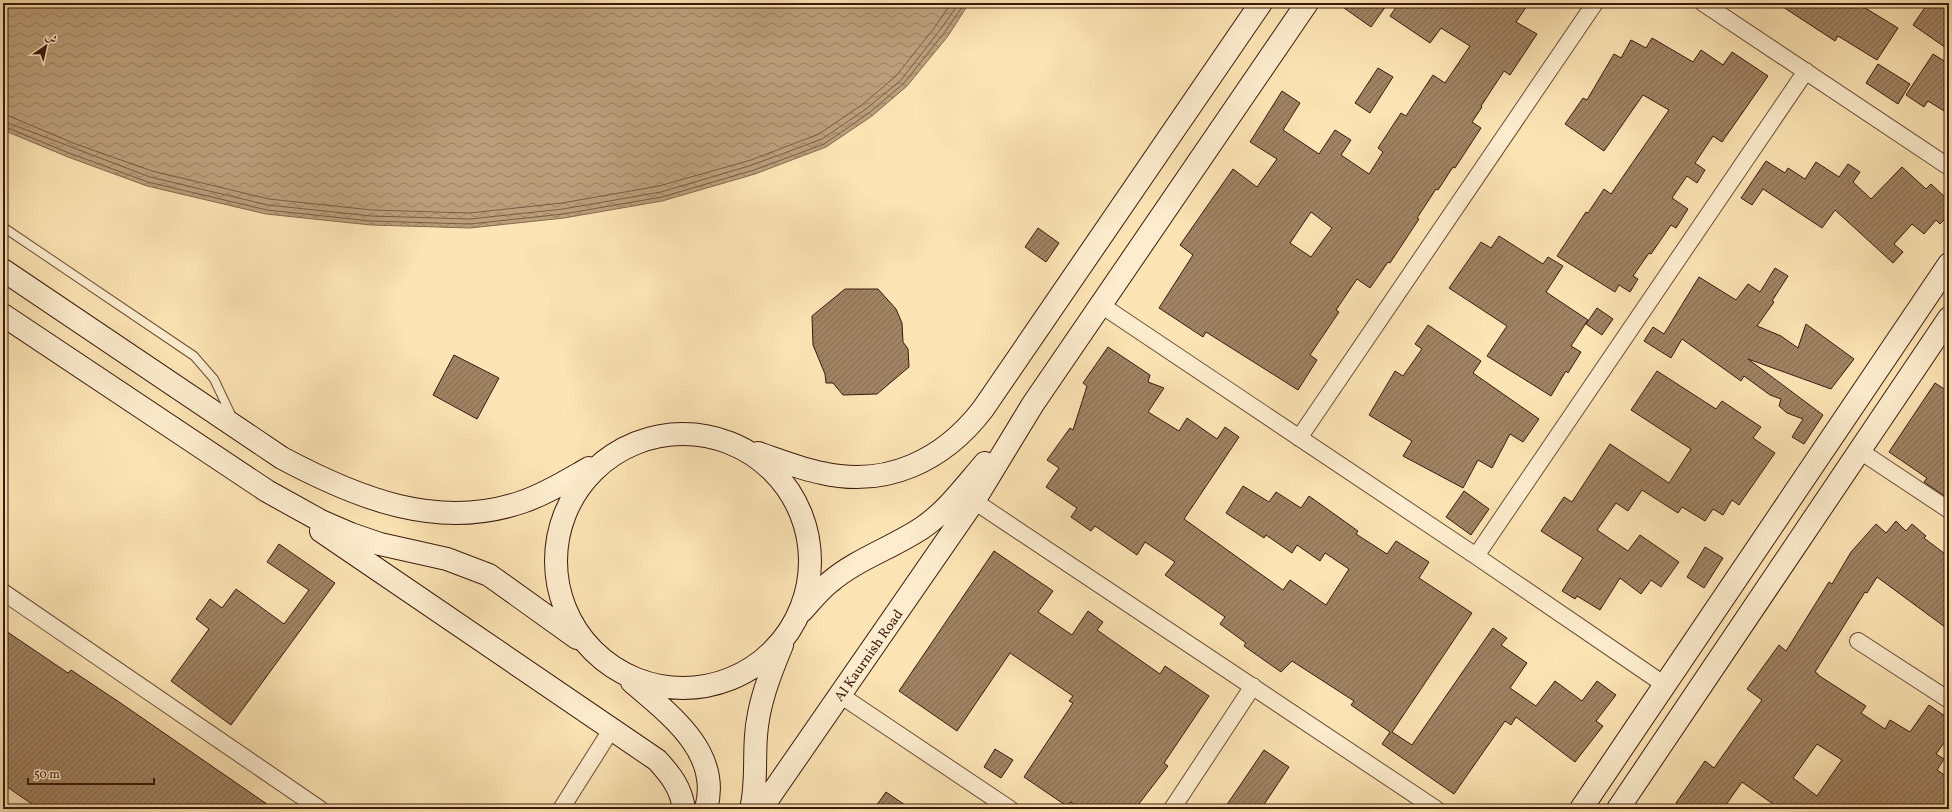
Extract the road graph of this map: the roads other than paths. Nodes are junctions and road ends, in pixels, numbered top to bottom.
1 (1261, 3) edge
2 (1307, 3) edge
3 (1595, 3) edge
4 (1703, 3) edge
5 (1806, 71) junction
6 (1949, 167) edge
7 (3, 227) edge
8 (1949, 264) edge
9 (3, 270) edge
10 (1927, 296) junction
11 (1101, 305) junction
12 (3, 315) edge
13 (1949, 318) edge
14 (1033, 404) junction
15 (237, 429) junction
16 (1299, 438) junction
17 (744, 449) junction
18 (1860, 451) junction
19 (606, 459) junction
20 (267, 491) junction
21 (974, 501) junction
22 (1949, 510) edge
23 (1476, 556) junction
24 (3, 592) edge
25 (800, 613) junction
26 (785, 639) junction
27 (1858, 641) dead end
28 (587, 645) junction
29 (622, 673) junction
30 (1253, 686) junction
31 (1665, 686) junction
32 (840, 694) junction
33 (1949, 700) edge
34 (611, 730) junction
35 (320, 809) edge
36 (561, 809) edge
37 (684, 809) edge
38 (706, 809) edge
39 (751, 809) edge
40 (762, 809) edge
41 (1010, 809) edge
42 (1172, 809) edge
43 (1436, 809) edge
44 (1582, 809) edge
45 (1618, 809) edge

1 - 17 street
2 - 11 street
3 - 16 street
4 - 5 street
5 - 6 street
5 - 23 street
7 - 15 lane
8 - 10 street
9 - 15 street
10 - 18 street
10 - 31 street
11 - 14 street
11 - 16 street
12 - 20 street
13 - 18 street
14 - 21 street, Al Kaurnish Road
14 - 25 street
15 - 19 street
16 - 23 street
17 - 19 street
17 - 25 street
18 - 22 street
18 - 45 street
19 - 28 street
20 - 28 street
20 - 34 street
21 - 30 street
21 - 32 street, Al Kaurnish Road
23 - 31 street
24 - 35 street
25 - 26 street
26 - 29 street
26 - 39 street
27 - 33 street
28 - 29 street
29 - 38 street
30 - 42 street
30 - 43 street
31 - 44 street
32 - 40 street, Al Kaurnish Road
32 - 41 street
34 - 36 street
34 - 37 street

